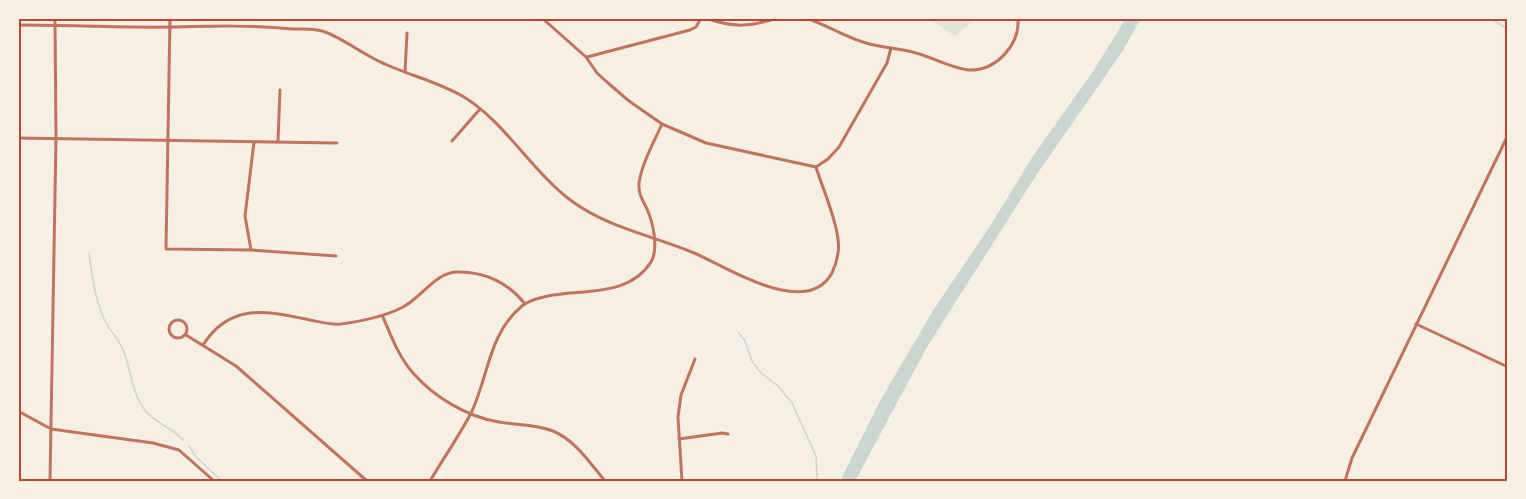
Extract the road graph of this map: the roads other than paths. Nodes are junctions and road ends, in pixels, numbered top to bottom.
1 (55, 18) edge
2 (170, 18) edge
3 (258, 18) edge
4 (542, 18) edge
5 (701, 18) edge
6 (706, 18) edge
7 (777, 18) edge
8 (806, 18) edge
9 (1018, 18) edge
10 (18, 25) edge
11 (55, 25) junction
12 (256, 25) junction
13 (170, 27) junction
14 (407, 33) dead end
15 (891, 48) junction
16 (586, 57) junction
17 (405, 72) junction
18 (280, 90) dead end
19 (480, 109) junction
20 (662, 124) junction
21 (1508, 135) edge
22 (18, 138) edge
23 (56, 138) junction
24 (167, 139) junction
25 (254, 141) junction
26 (278, 141) junction
27 (452, 141) dead end
28 (337, 143) dead end
29 (816, 167) junction
30 (654, 238) junction
31 (251, 250) junction
32 (336, 256) dead end
33 (525, 304) junction
34 (382, 317) junction
35 (1416, 324) junction
36 (186, 334) junction
37 (203, 345) junction
38 (695, 359) dead end
39 (1508, 367) edge
40 (18, 411) edge
41 (471, 414) junction
42 (51, 429) junction
43 (728, 434) dead end
44 (679, 439) junction
45 (50, 481) edge
46 (214, 481) edge
47 (366, 481) edge
48 (430, 481) edge
49 (605, 481) edge
50 (682, 481) edge
51 (1345, 481) edge

1 - 11 street
2 - 13 street
3 - 12 street
4 - 16 street
5 - 16 street
6 - 7 street
8 - 15 street
9 - 15 street
10 - 11 street
11 - 13 street
11 - 23 street
12 - 13 street
12 - 17 street
13 - 24 street
14 - 17 street
15 - 29 street
16 - 20 street
17 - 19 street
18 - 26 street
19 - 27 street
19 - 30 street
20 - 29 street
20 - 30 street
21 - 35 street
22 - 23 street
23 - 24 street
23 - 42 street
24 - 25 street
24 - 31 street
25 - 26 street
25 - 31 street
26 - 28 street
29 - 30 street
30 - 33 street
31 - 32 street
33 - 34 street
33 - 41 street
34 - 37 street
34 - 41 street
35 - 39 street
35 - 51 street
36 - 36 street
36 - 37 street
37 - 47 street
38 - 44 street
40 - 42 street
41 - 48 street
41 - 49 street
42 - 45 street
42 - 46 street
43 - 44 street
44 - 50 street

